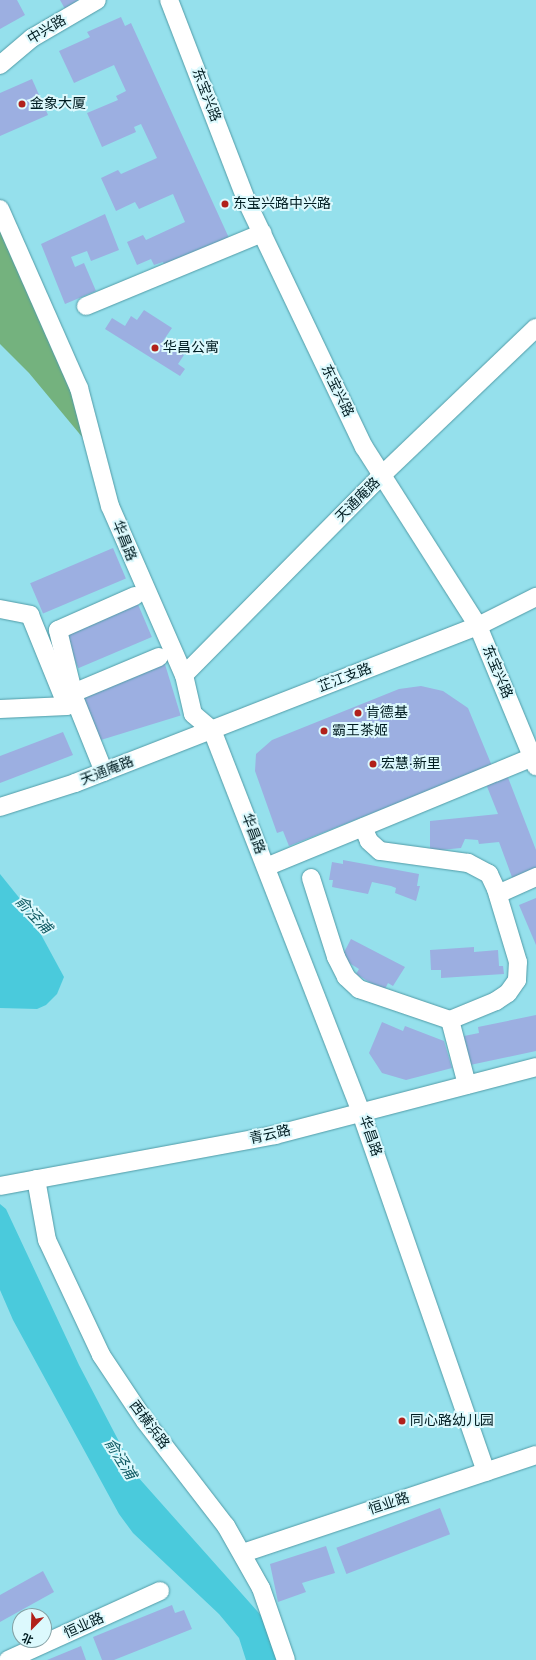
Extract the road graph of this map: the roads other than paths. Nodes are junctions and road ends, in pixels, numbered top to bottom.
1 (97, 0) edge
2 (169, 0) edge
3 (0, 65) edge
4 (0, 209) edge
5 (262, 233) junction
6 (86, 306) dead end
7 (536, 328) edge
8 (382, 475) junction
9 (135, 596) dead end
10 (536, 597) edge
11 (0, 609) edge
12 (478, 626) junction
13 (159, 657) dead end
14 (184, 675) junction
15 (73, 693) junction
16 (0, 709) edge
17 (212, 730) junction
18 (534, 761) edge
19 (104, 772) junction
20 (0, 807) edge
21 (363, 827) junction
22 (266, 867) junction
23 (536, 877) edge
24 (311, 878) dead end
25 (498, 894) junction
26 (450, 1020) junction
27 (536, 1067) edge
28 (467, 1085) junction
29 (362, 1113) junction
30 (36, 1179) junction
31 (0, 1186) edge
32 (536, 1455) edge
33 (486, 1472) junction
34 (243, 1553) junction
35 (160, 1591) dead end
36 (8, 1660) edge
37 (286, 1660) edge

1 - 3 street, 中兴路
2 - 5 street, 东宝兴路
4 - 14 street, 华昌路
5 - 6 street
5 - 8 street, 东宝兴路
7 - 8 street, 天通庵路
8 - 12 street, 东宝兴路
8 - 14 street, 天通庵路
9 - 15 street
10 - 12 street, 芷江支路
11 - 16 street
12 - 17 street, 芷江支路
12 - 18 street, 东宝兴路
13 - 15 street
14 - 17 street, 华昌路
15 - 19 street
17 - 19 street, 天通庵路
17 - 22 street, 华昌路
18 - 21 street
19 - 20 street, 天通庵路
21 - 22 street
21 - 25 street
22 - 29 street, 华昌路
23 - 25 street
24 - 26 street
25 - 26 street
26 - 28 street
27 - 28 street, 青云路
28 - 29 street, 青云路
29 - 30 street, 青云路
29 - 33 street, 华昌路
30 - 31 street, 青云路
30 - 34 street, 西横浜路
32 - 33 street, 恒业路
33 - 34 street, 恒业路
34 - 37 street, 西横浜路
35 - 36 street, 恒业路

